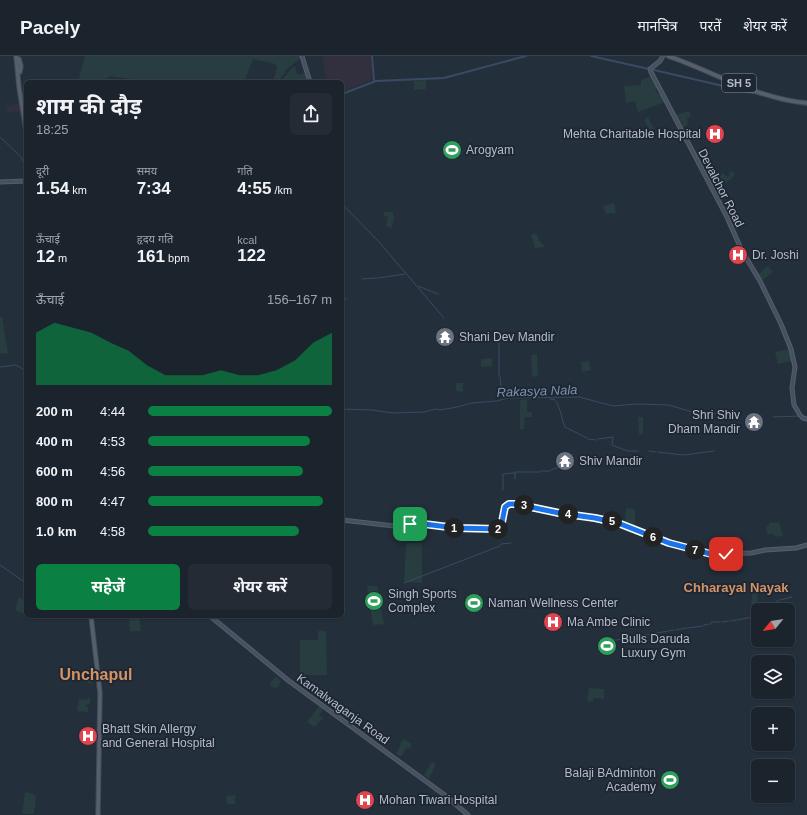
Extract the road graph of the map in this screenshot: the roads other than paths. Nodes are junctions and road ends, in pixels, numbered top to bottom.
1 (17, 56) edge
2 (302, 56) edge
3 (663, 56) edge
4 (668, 56) edge
5 (674, 56) edge
6 (309, 80) edge
7 (807, 102) edge
8 (23, 112) junction
9 (24, 116) edge
10 (24, 118) edge
11 (24, 181) edge
12 (0, 182) edge
13 (807, 419) edge
14 (344, 520) edge
15 (807, 544) edge
16 (90, 618) edge
17 (212, 618) edge
18 (97, 815) edge
19 (468, 815) edge

1 - 8 main road
2 - 6 main road
3 - 13 main road, Devalchor Road
4 - 7 main road
5 - 7 main road, SH 5
8 - 9 main road
8 - 10 main road
11 - 12 main road
14 - 15 main road
16 - 18 main road
17 - 19 main road, Kamalwaganja Road

